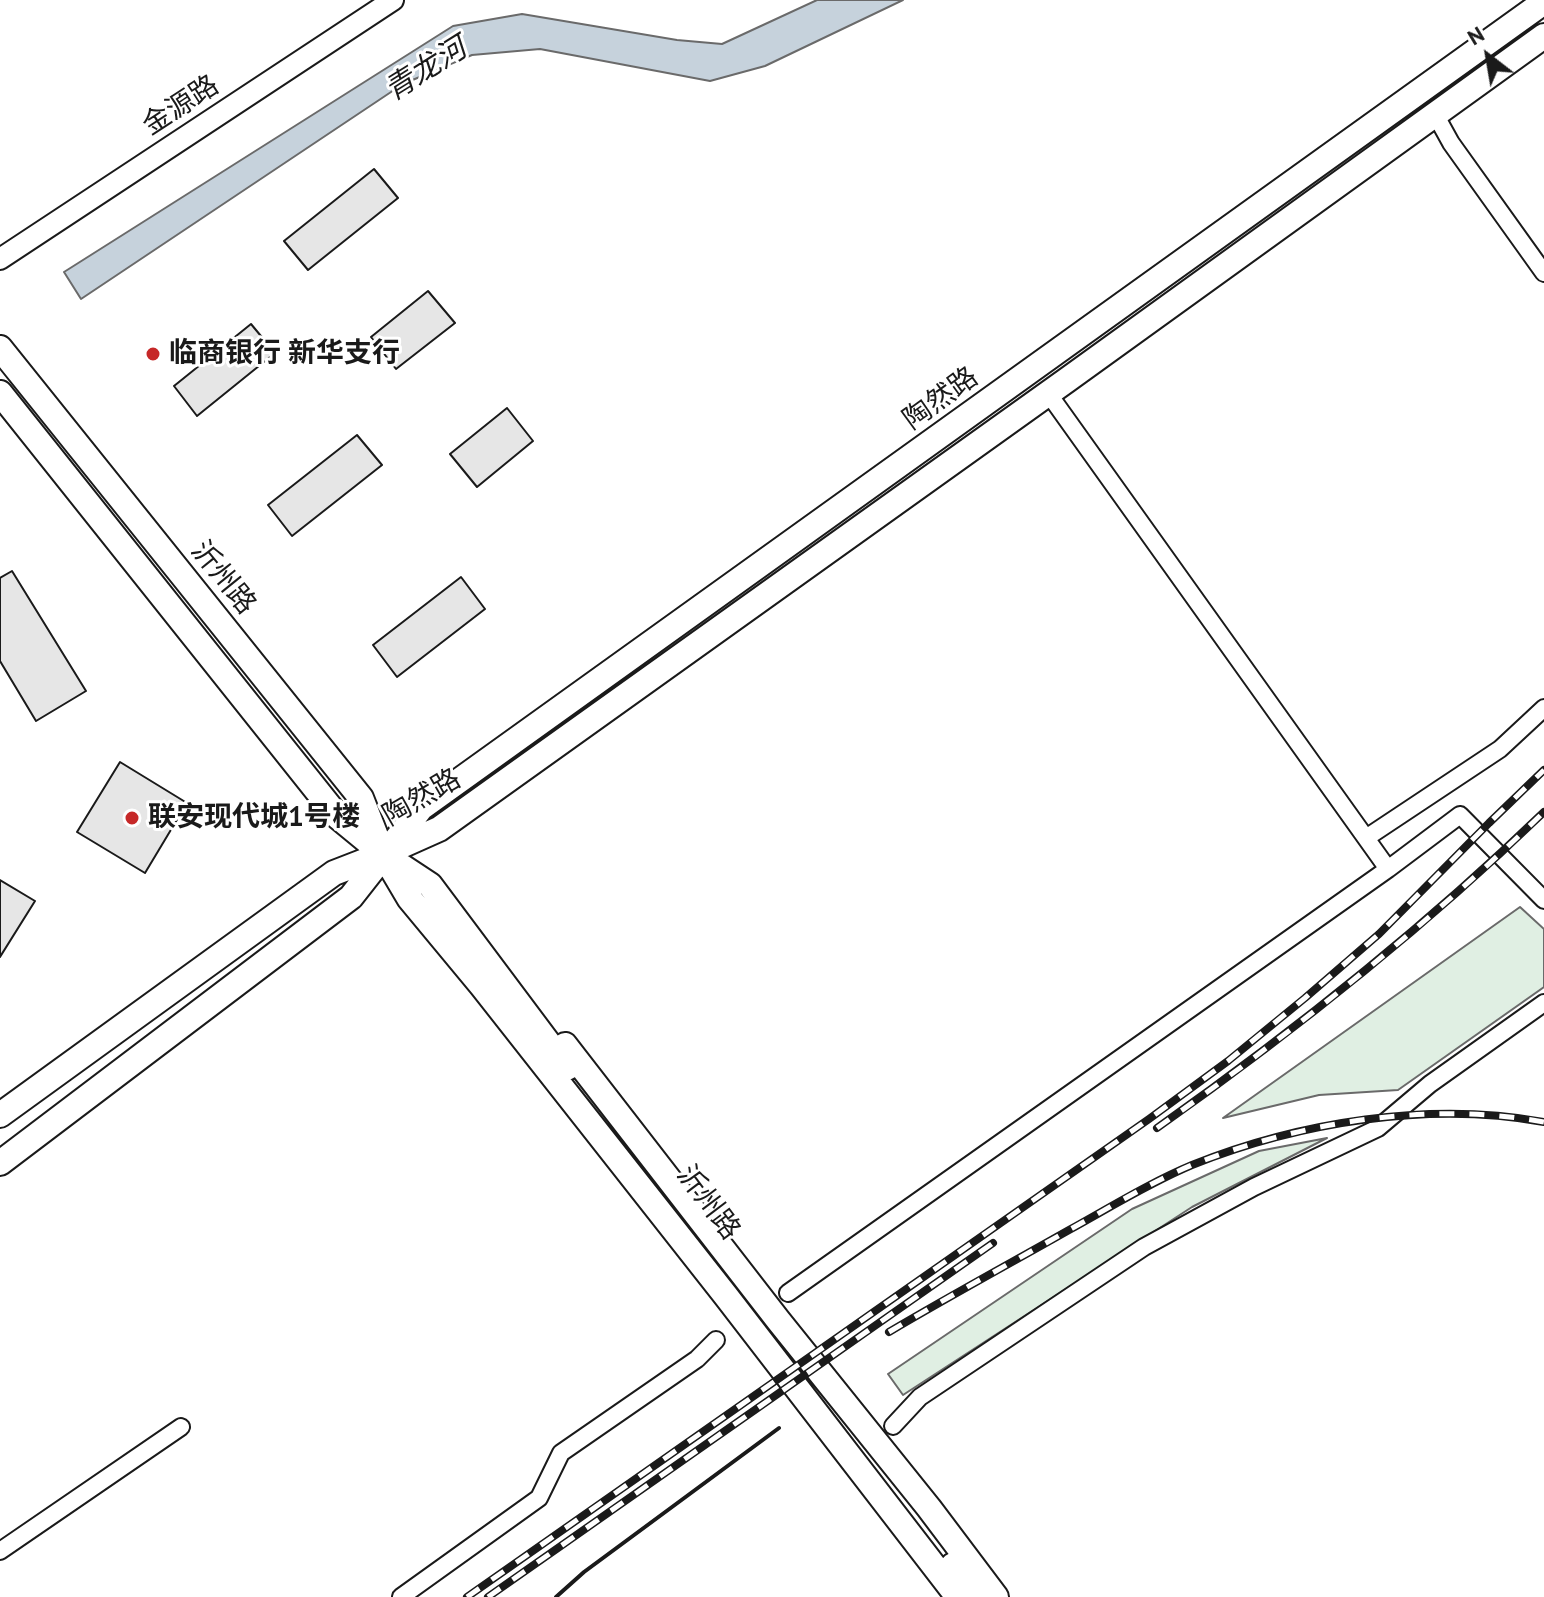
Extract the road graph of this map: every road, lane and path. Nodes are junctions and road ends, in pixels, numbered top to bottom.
1 (393, 0) edge
2 (1544, 2) edge
3 (1544, 36) edge
4 (1435, 114) junction
5 (0, 259) edge
6 (1544, 273) edge
7 (1131, 300) junction
8 (0, 348) edge
9 (1098, 357) junction
10 (0, 393) edge
11 (1048, 393) junction
12 (982, 406) junction
13 (932, 477) junction
14 (1544, 708) edge
15 (1366, 838) junction
16 (383, 854) junction
17 (1388, 869) junction
18 (1544, 900) edge
19 (491, 982) junction
20 (1544, 1003) edge
21 (0, 1115) edge
22 (0, 1163) edge
23 (788, 1293) dead end
24 (716, 1340) dead end
25 (893, 1426) dead end
26 (181, 1427) dead end
27 (0, 1551) edge
28 (401, 1597) edge
29 (945, 1597) edge
30 (958, 1597) edge
31 (979, 1597) edge
32 (996, 1597) edge

1 - 5 street, 金源路
2 - 7 main road, 陶然路
3 - 4 main road, 陶然路
4 - 6 street
4 - 9 main road, 陶然路
7 - 9 main road
7 - 12 main road, 陶然路
8 - 16 main road, 沂州路
9 - 11 main road, 陶然路
10 - 16 main road, 沂州路
11 - 13 main road, 陶然路
11 - 15 street
12 - 13 main road
12 - 16 main road, 陶然路
13 - 16 main road, 陶然路
14 - 15 street
15 - 17 street
16 - 19 main road, 沂州路
16 - 21 main road, 陶然路
16 - 22 main road, 陶然路
17 - 18 street
17 - 23 street
19 - 29 main road
19 - 30 main road, 沂州路
19 - 31 main road, 沂州路
19 - 32 main road
20 - 25 street
24 - 28 street
26 - 27 street

